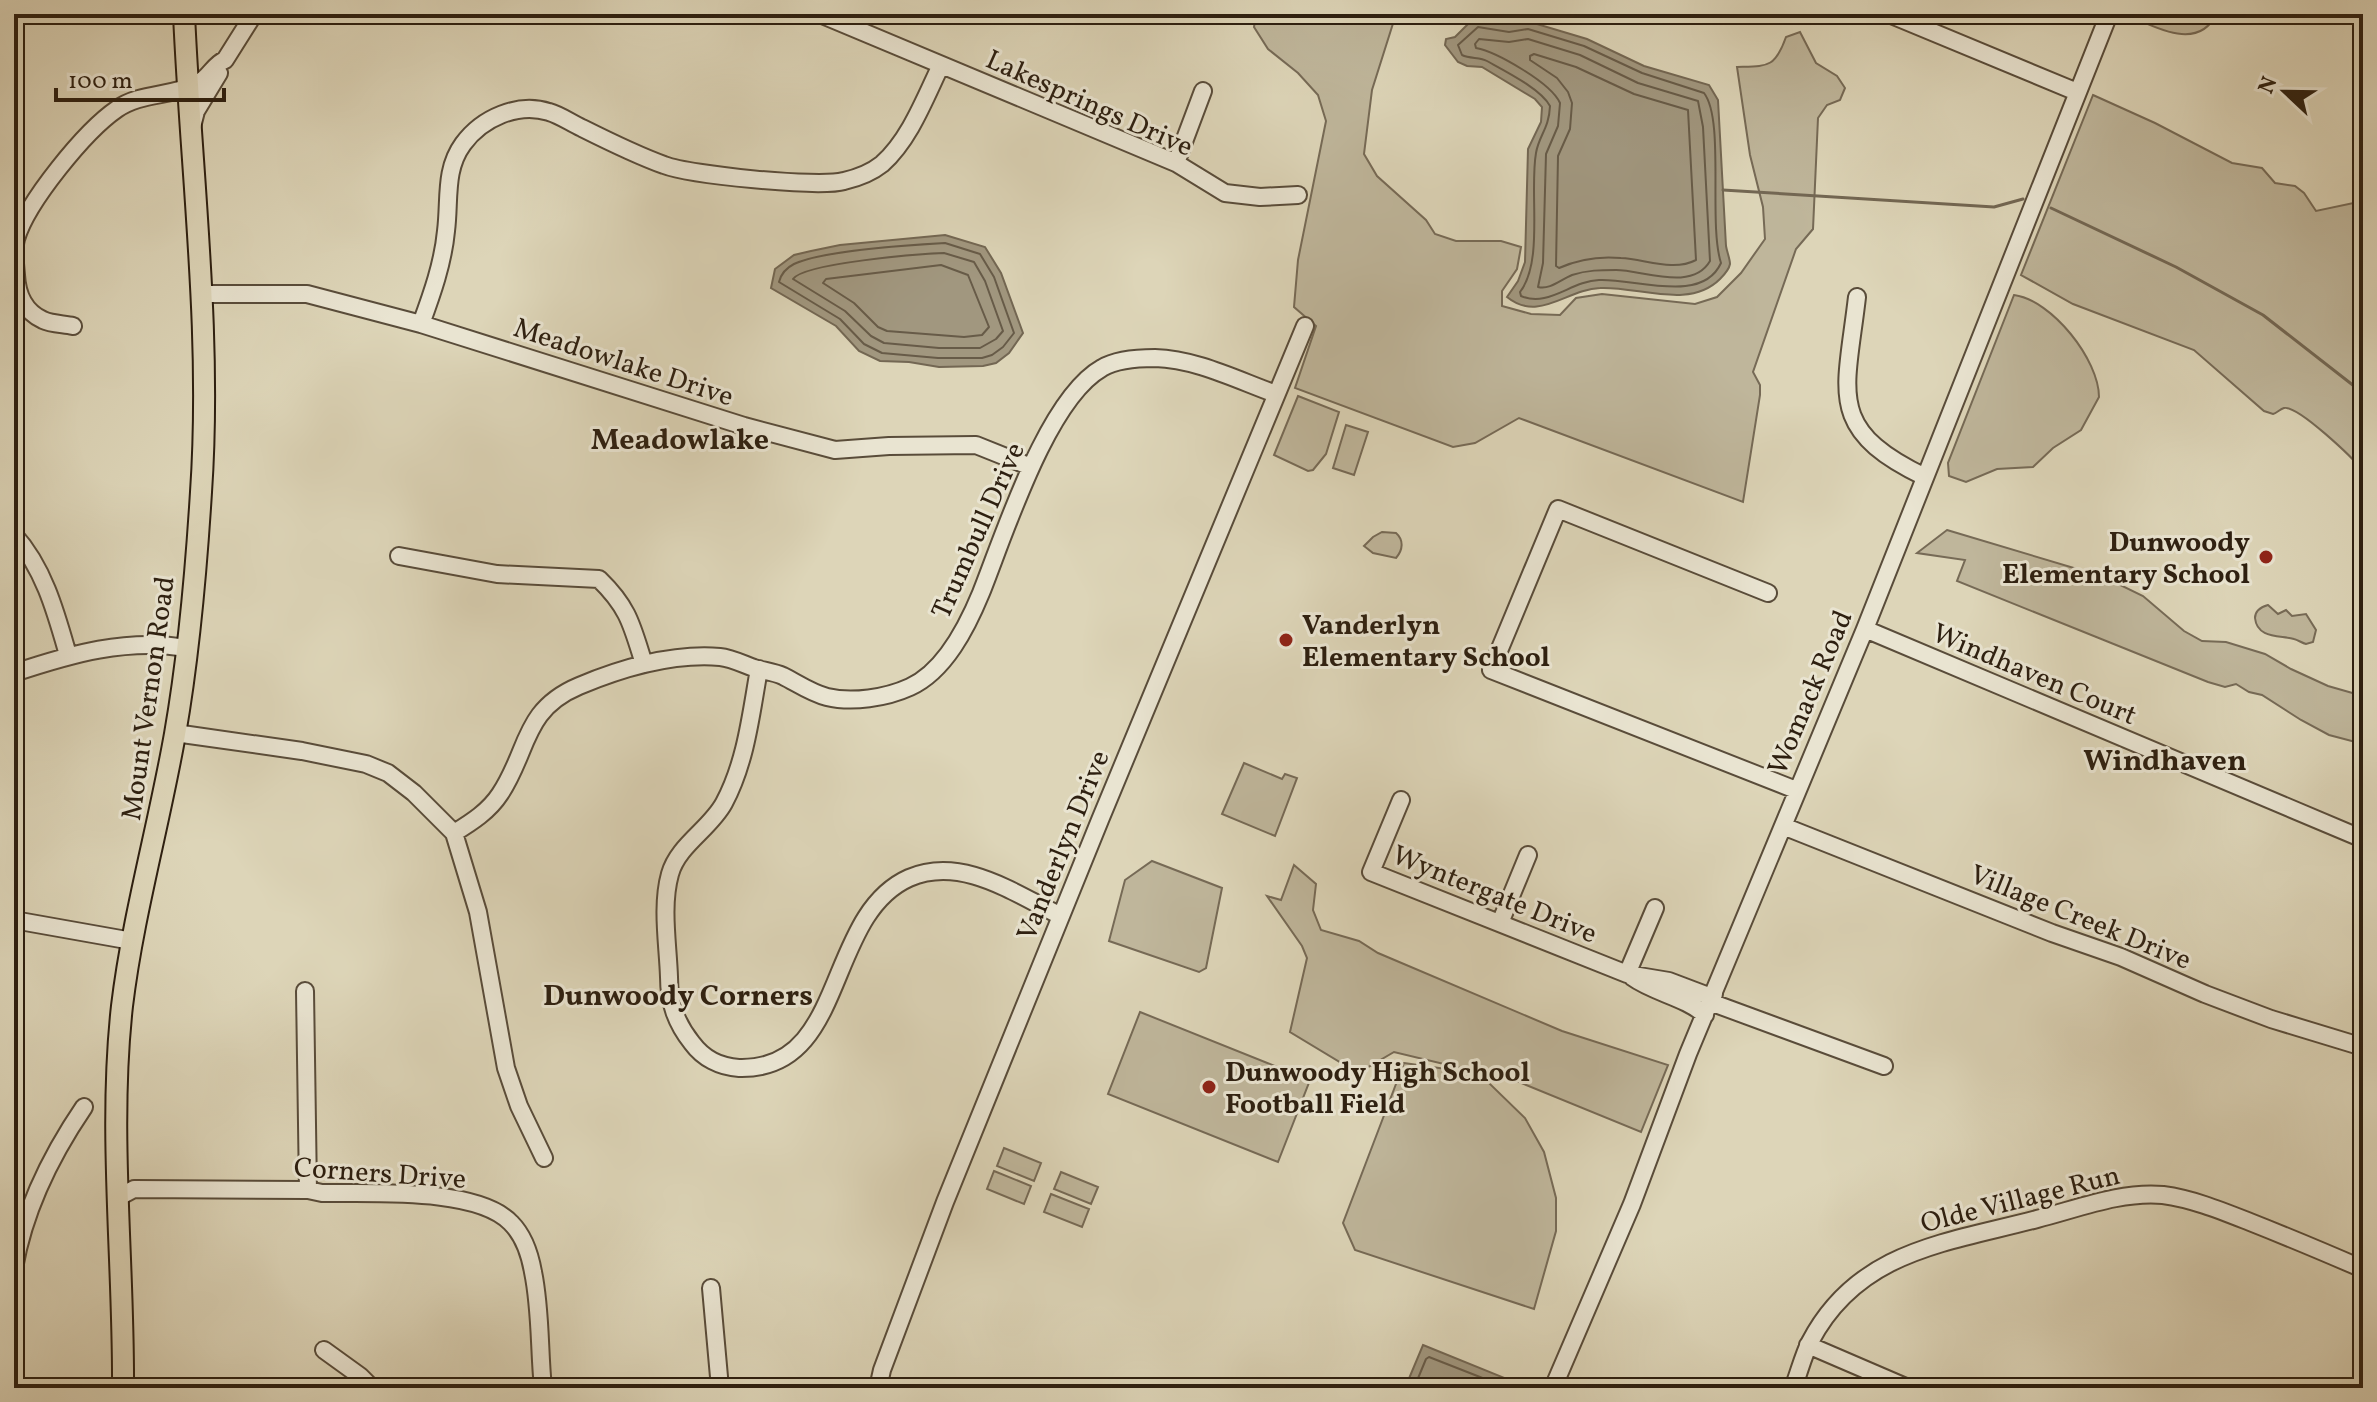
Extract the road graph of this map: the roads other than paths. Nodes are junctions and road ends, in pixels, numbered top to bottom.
1 (184, 14) edge
2 (254, 14) edge
3 (820, 14) edge
4 (1889, 14) edge
5 (2109, 14) edge
6 (187, 50) junction
7 (222, 61) junction
8 (941, 65) junction
9 (187, 88) junction
10 (1203, 91) dead end
11 (2077, 92) junction
12 (190, 135) junction
13 (1176, 163) junction
14 (1298, 195) dead end
15 (202, 294) junction
16 (1857, 297) dead end
17 (421, 324) junction
18 (73, 326) dead end
19 (1305, 326) dead end
20 (1276, 394) junction
21 (1031, 467) junction
22 (1925, 477) junction
23 (14, 535) edge
24 (399, 556) dead end
25 (1768, 593) dead end
26 (1865, 629) junction
27 (187, 648) junction
28 (68, 655) junction
29 (644, 664) junction
30 (759, 669) junction
31 (14, 673) edge
32 (175, 733) junction
33 (1796, 790) junction
34 (1401, 800) dead end
35 (1783, 826) junction
36 (454, 833) junction
37 (2363, 839) edge
38 (1528, 855) dead end
39 (1655, 908) dead end
40 (1061, 916) junction
41 (14, 920) edge
42 (1500, 923) junction
43 (132, 941) junction
44 (1627, 974) junction
45 (305, 991) dead end
46 (1710, 1004) junction
47 (2363, 1047) edge
48 (1884, 1066) dead end
49 (84, 1107) dead end
50 (544, 1158) dead end
51 (308, 1190) junction
52 (119, 1197) junction
53 (14, 1268) edge
54 (2363, 1269) edge
55 (711, 1288) dead end
56 (1808, 1345) junction
57 (324, 1350) dead end
58 (123, 1388) edge
59 (372, 1388) edge
60 (543, 1388) edge
61 (720, 1388) edge
62 (878, 1388) edge
63 (1553, 1388) edge
64 (1793, 1388) edge
65 (1908, 1388) edge

1 - 6 main road, Mount Vernon Road
2 - 7 street
3 - 8 street, Lakesprings Drive
4 - 11 street
5 - 11 street, Womack Road
6 - 7 street
6 - 9 main road, Mount Vernon Road
7 - 9 street
7 - 12 street
8 - 13 street, Lakesprings Drive
8 - 17 street
9 - 12 main road, Mount Vernon Road
9 - 18 street
10 - 13 street
11 - 22 street, Womack Road
12 - 15 main road, Mount Vernon Road
13 - 14 street, Lakesprings Drive
15 - 17 street, Meadowlake Drive
15 - 27 main road, Mount Vernon Road
16 - 22 street
17 - 21 street, Meadowlake Drive
19 - 20 street, Vanderlyn Drive
20 - 21 street, Trumbull Drive
20 - 40 street, Vanderlyn Drive
21 - 30 street, Trumbull Drive
22 - 26 street, Womack Road
23 - 28 street
24 - 29 street
25 - 33 street
26 - 33 street, Womack Road
26 - 37 street, Windhaven Court
27 - 28 street
27 - 32 main road, Mount Vernon Road
28 - 31 street
29 - 30 street, Trumbull Drive
29 - 36 street, Trumbull Drive
30 - 40 street
32 - 36 street
32 - 43 main road, Mount Vernon Road
33 - 35 street, Womack Road
34 - 42 street, Wyntergate Drive
35 - 46 street, Womack Road
35 - 47 street, Village Creek Drive
36 - 50 street
38 - 42 street
39 - 44 street
40 - 62 street, Vanderlyn Drive
41 - 43 street
42 - 44 street, Wyntergate Drive
43 - 52 main road, Mount Vernon Road
44 - 46 street, Wyntergate Drive
45 - 51 street
46 - 48 street, Wyntergate Drive
46 - 63 street, Womack Road
49 - 53 street
51 - 52 street, Corners Drive
51 - 60 street, Corners Drive
52 - 58 main road, Mount Vernon Road
54 - 56 street, Olde Village Run
55 - 61 street
56 - 64 street, Olde Village Run
56 - 65 street
57 - 59 street

